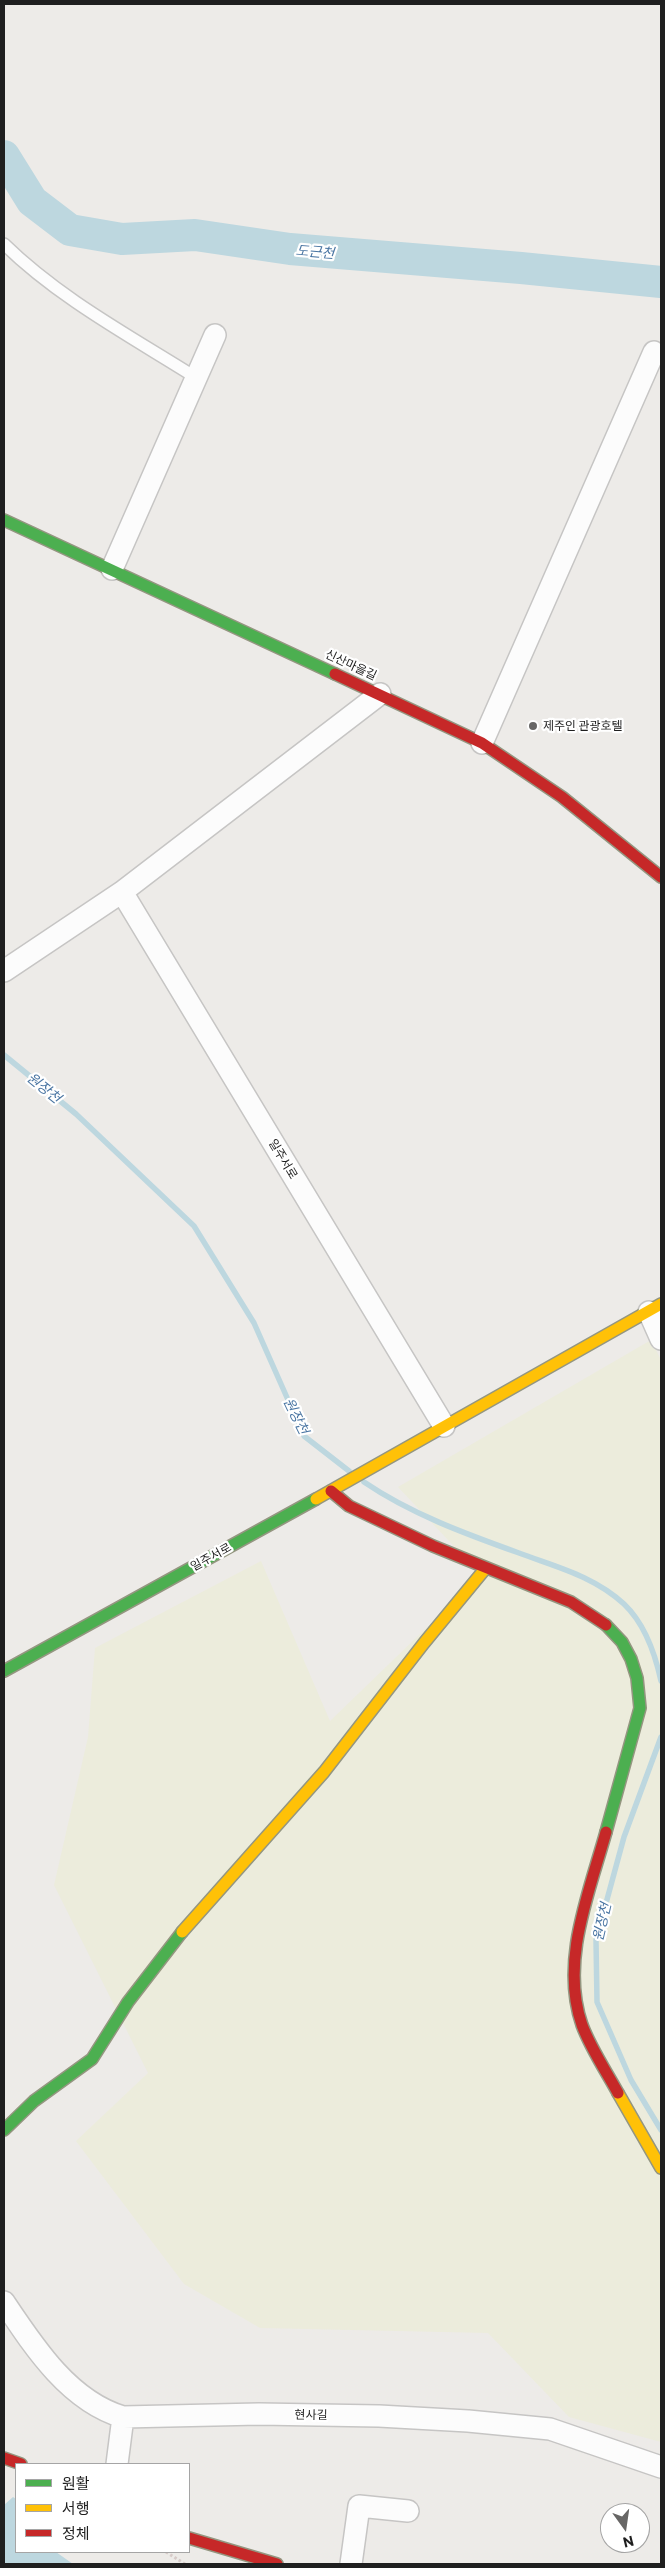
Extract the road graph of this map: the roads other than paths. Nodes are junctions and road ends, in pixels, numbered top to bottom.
1 (4, 244) edge
2 (215, 335) dead end
3 (654, 352) dead end
4 (195, 377) junction
5 (4, 520) edge
6 (112, 569) junction
7 (380, 694) junction
8 (482, 743) junction
9 (661, 877) edge
10 (122, 892) junction
11 (4, 971) edge
12 (655, 1308) edge
13 (661, 1339) edge
14 (444, 1426) junction
15 (331, 1491) junction
16 (485, 1569) junction
17 (4, 1671) edge
18 (4, 2130) edge
19 (661, 2168) edge
20 (4, 2302) edge
21 (123, 2417) junction
22 (4, 2458) edge
23 (18, 2463) edge
24 (117, 2463) edge
25 (661, 2467) edge
26 (408, 2511) dead end
27 (190, 2538) edge
28 (277, 2564) edge
29 (351, 2564) edge

1 - 4 lane
2 - 4 street
3 - 8 street
4 - 6 street
5 - 6 street, 신산마을길
6 - 7 street, 신산마을길
7 - 8 street, 신산마을길
7 - 10 street
8 - 9 street, 신산마을길
10 - 11 street
10 - 14 street, 일주서로
12 - 13 street
12 - 14 street, 일주서로
14 - 15 street, 일주서로
15 - 16 street
15 - 17 street, 일주서로
16 - 18 street
16 - 19 street
20 - 21 street, 현사길
21 - 24 street
21 - 25 street, 현사길
22 - 23 street
26 - 29 street
27 - 28 street

